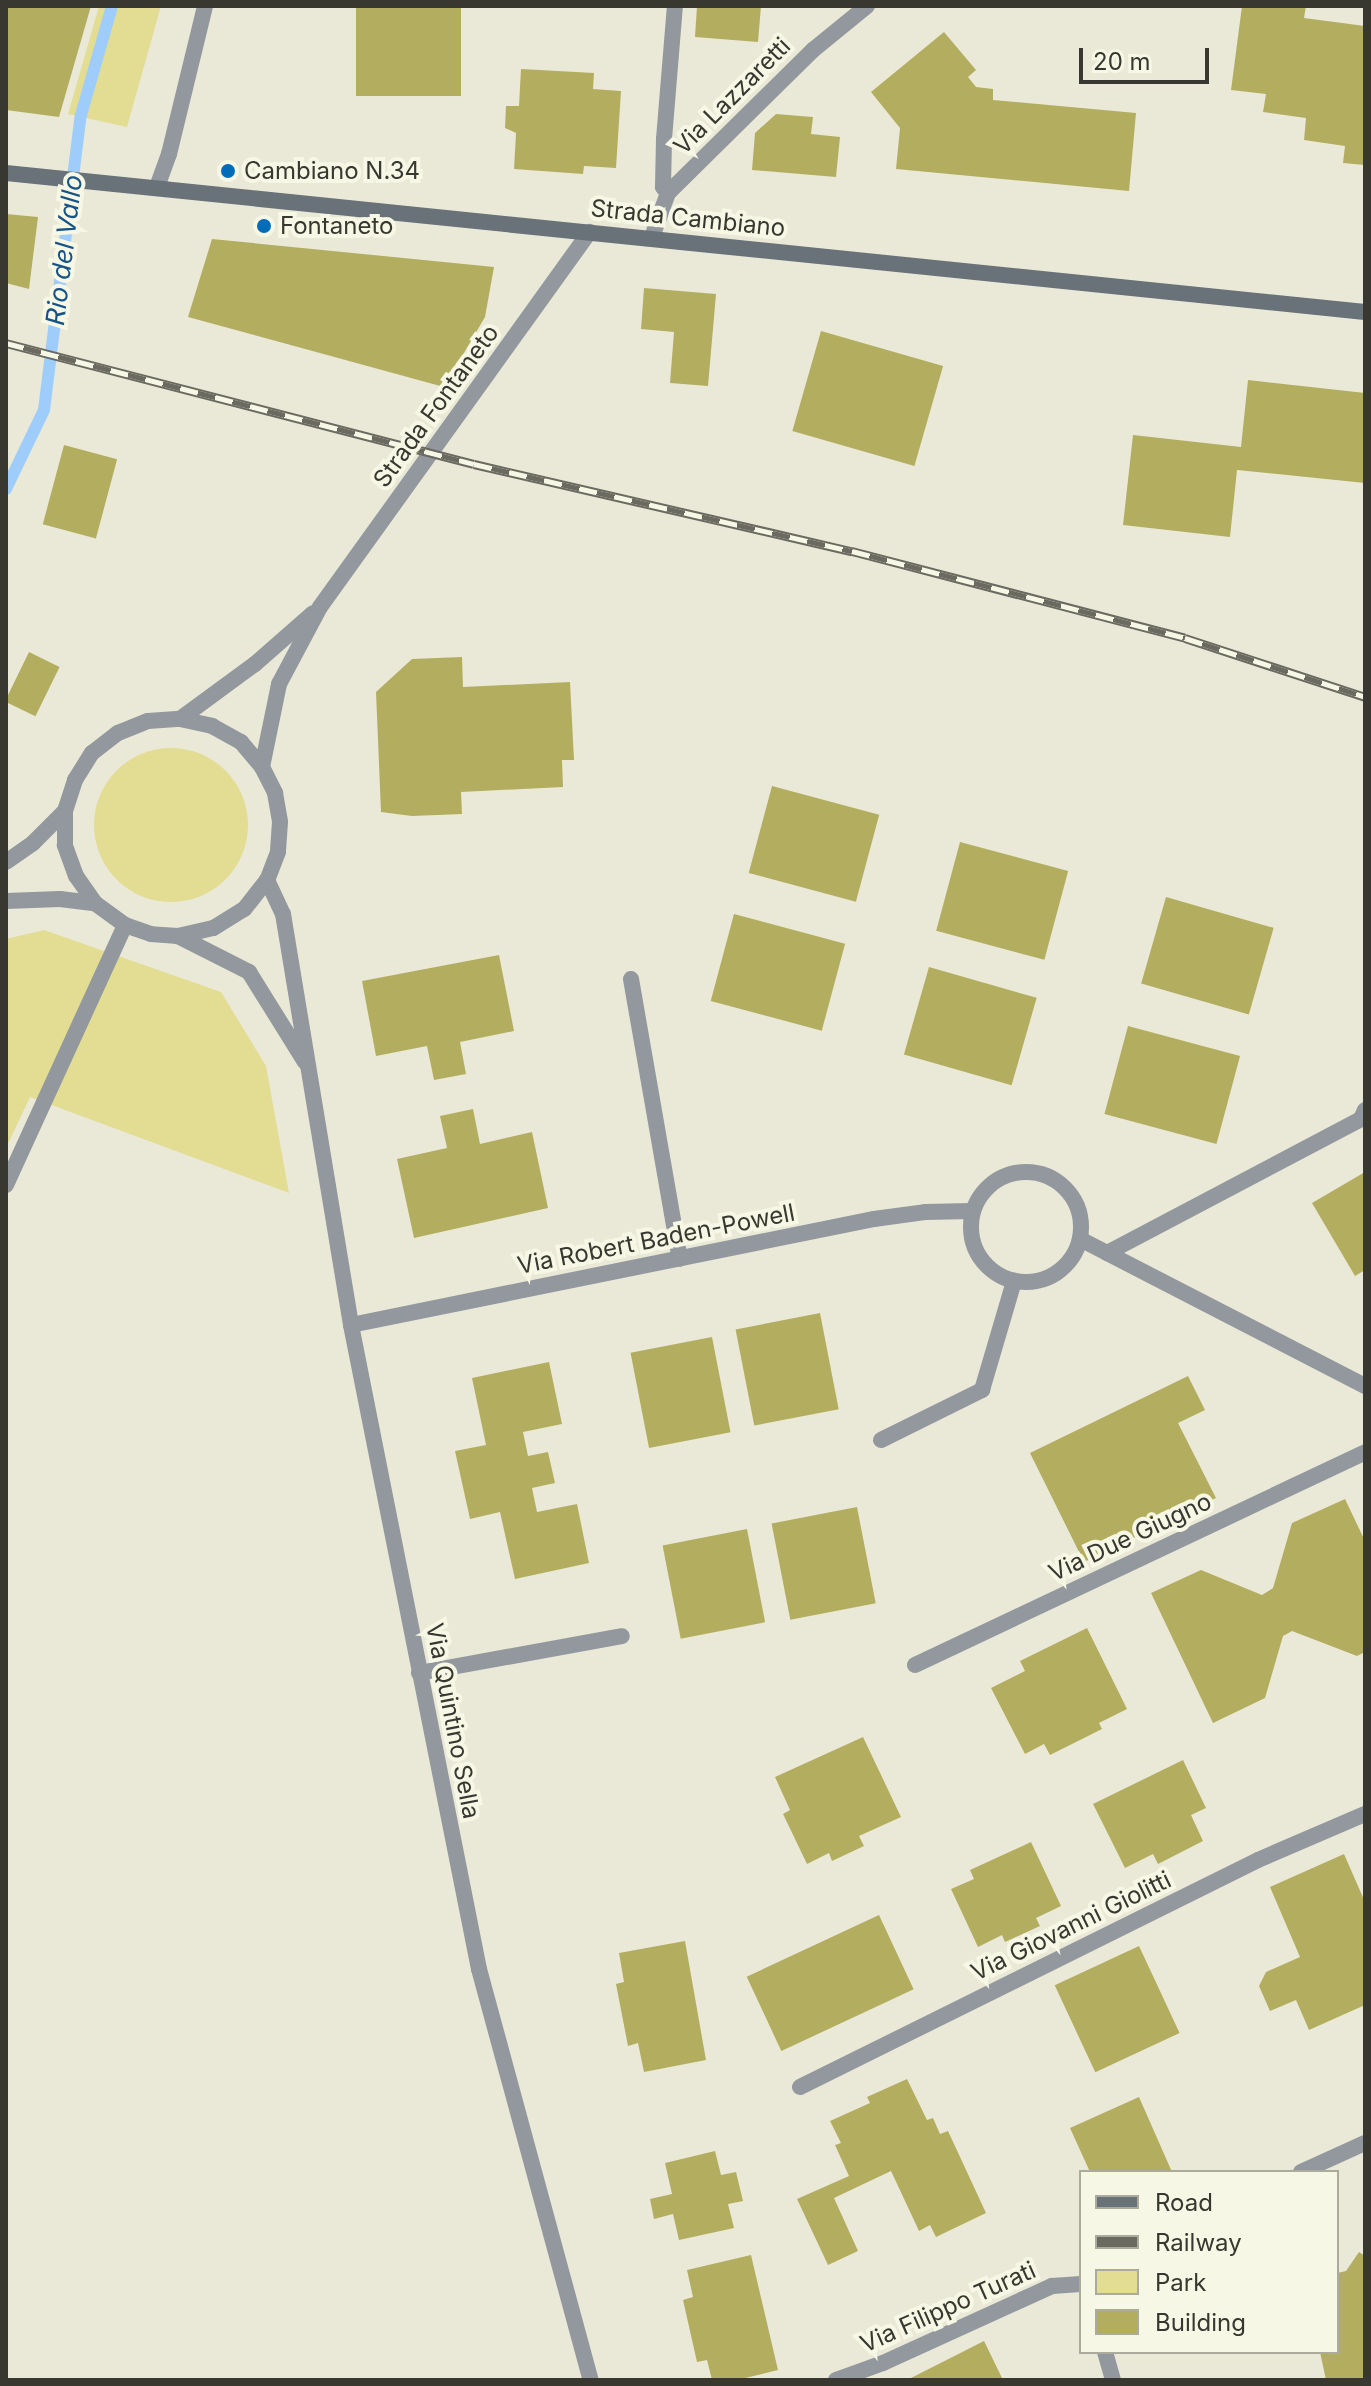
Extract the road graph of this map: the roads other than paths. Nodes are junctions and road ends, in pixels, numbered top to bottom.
1 (205, 6) edge
2 (675, 6) edge
3 (867, 6) edge
4 (6, 173) edge
5 (157, 187) junction
6 (668, 193) junction
7 (589, 232) junction
8 (652, 237) junction
9 (1365, 312) edge
10 (320, 607) junction
11 (180, 719) junction
12 (262, 767) junction
13 (65, 811) junction
14 (6, 862) edge
15 (267, 880) junction
16 (6, 901) edge
17 (95, 903) junction
18 (125, 925) junction
19 (178, 936) junction
20 (631, 979) dead end
21 (306, 1064) junction
22 (1365, 1110) edge
23 (6, 1185) edge
24 (972, 1211) junction
25 (1080, 1239) junction
26 (1107, 1253) junction
27 (680, 1259) junction
28 (1014, 1281) junction
29 (351, 1325) junction
30 (1365, 1386) edge
31 (881, 1440) dead end
32 (1365, 1452) edge
33 (622, 1636) dead end
34 (915, 1665) dead end
35 (419, 1673) junction
36 (1365, 1814) edge
37 (800, 2087) dead end
38 (1365, 2143) edge
39 (1305, 2170) edge
40 (1079, 2284) edge
41 (1106, 2354) edge
42 (591, 2380) edge
43 (836, 2380) edge
44 (1113, 2380) edge

1 - 5 street
2 - 6 street
3 - 6 street, Via Lazzaretti
4 - 5 main road, Strada Cambiano
5 - 7 main road, Strada Cambiano
6 - 8 street, Via Lazzaretti
7 - 8 main road, Strada Cambiano
7 - 10 street, Strada Fontaneto
8 - 9 main road, Strada Cambiano
10 - 11 street, Strada Fontaneto
10 - 12 street, Strada Fontaneto
11 - 12 street
11 - 13 street
12 - 15 street
13 - 14 street
13 - 17 street
15 - 19 street
15 - 21 street, Via Quintino Sella
16 - 17 street
17 - 18 street
18 - 19 street
18 - 23 street
19 - 21 street, Via Quintino Sella
20 - 27 street
21 - 29 street, Via Quintino Sella
22 - 26 street
24 - 25 street
24 - 27 street, Via Robert Baden-Powell
24 - 28 street
25 - 26 street
25 - 28 street
26 - 30 street
27 - 29 street, Via Robert Baden-Powell
28 - 31 street
29 - 35 street, Via Quintino Sella
32 - 34 street, Via Due Giugno
33 - 35 street
35 - 42 street, Via Quintino Sella
36 - 37 street, Via Giovanni Giolitti
38 - 39 street
40 - 43 street, Via Filippo Turati
41 - 44 street

